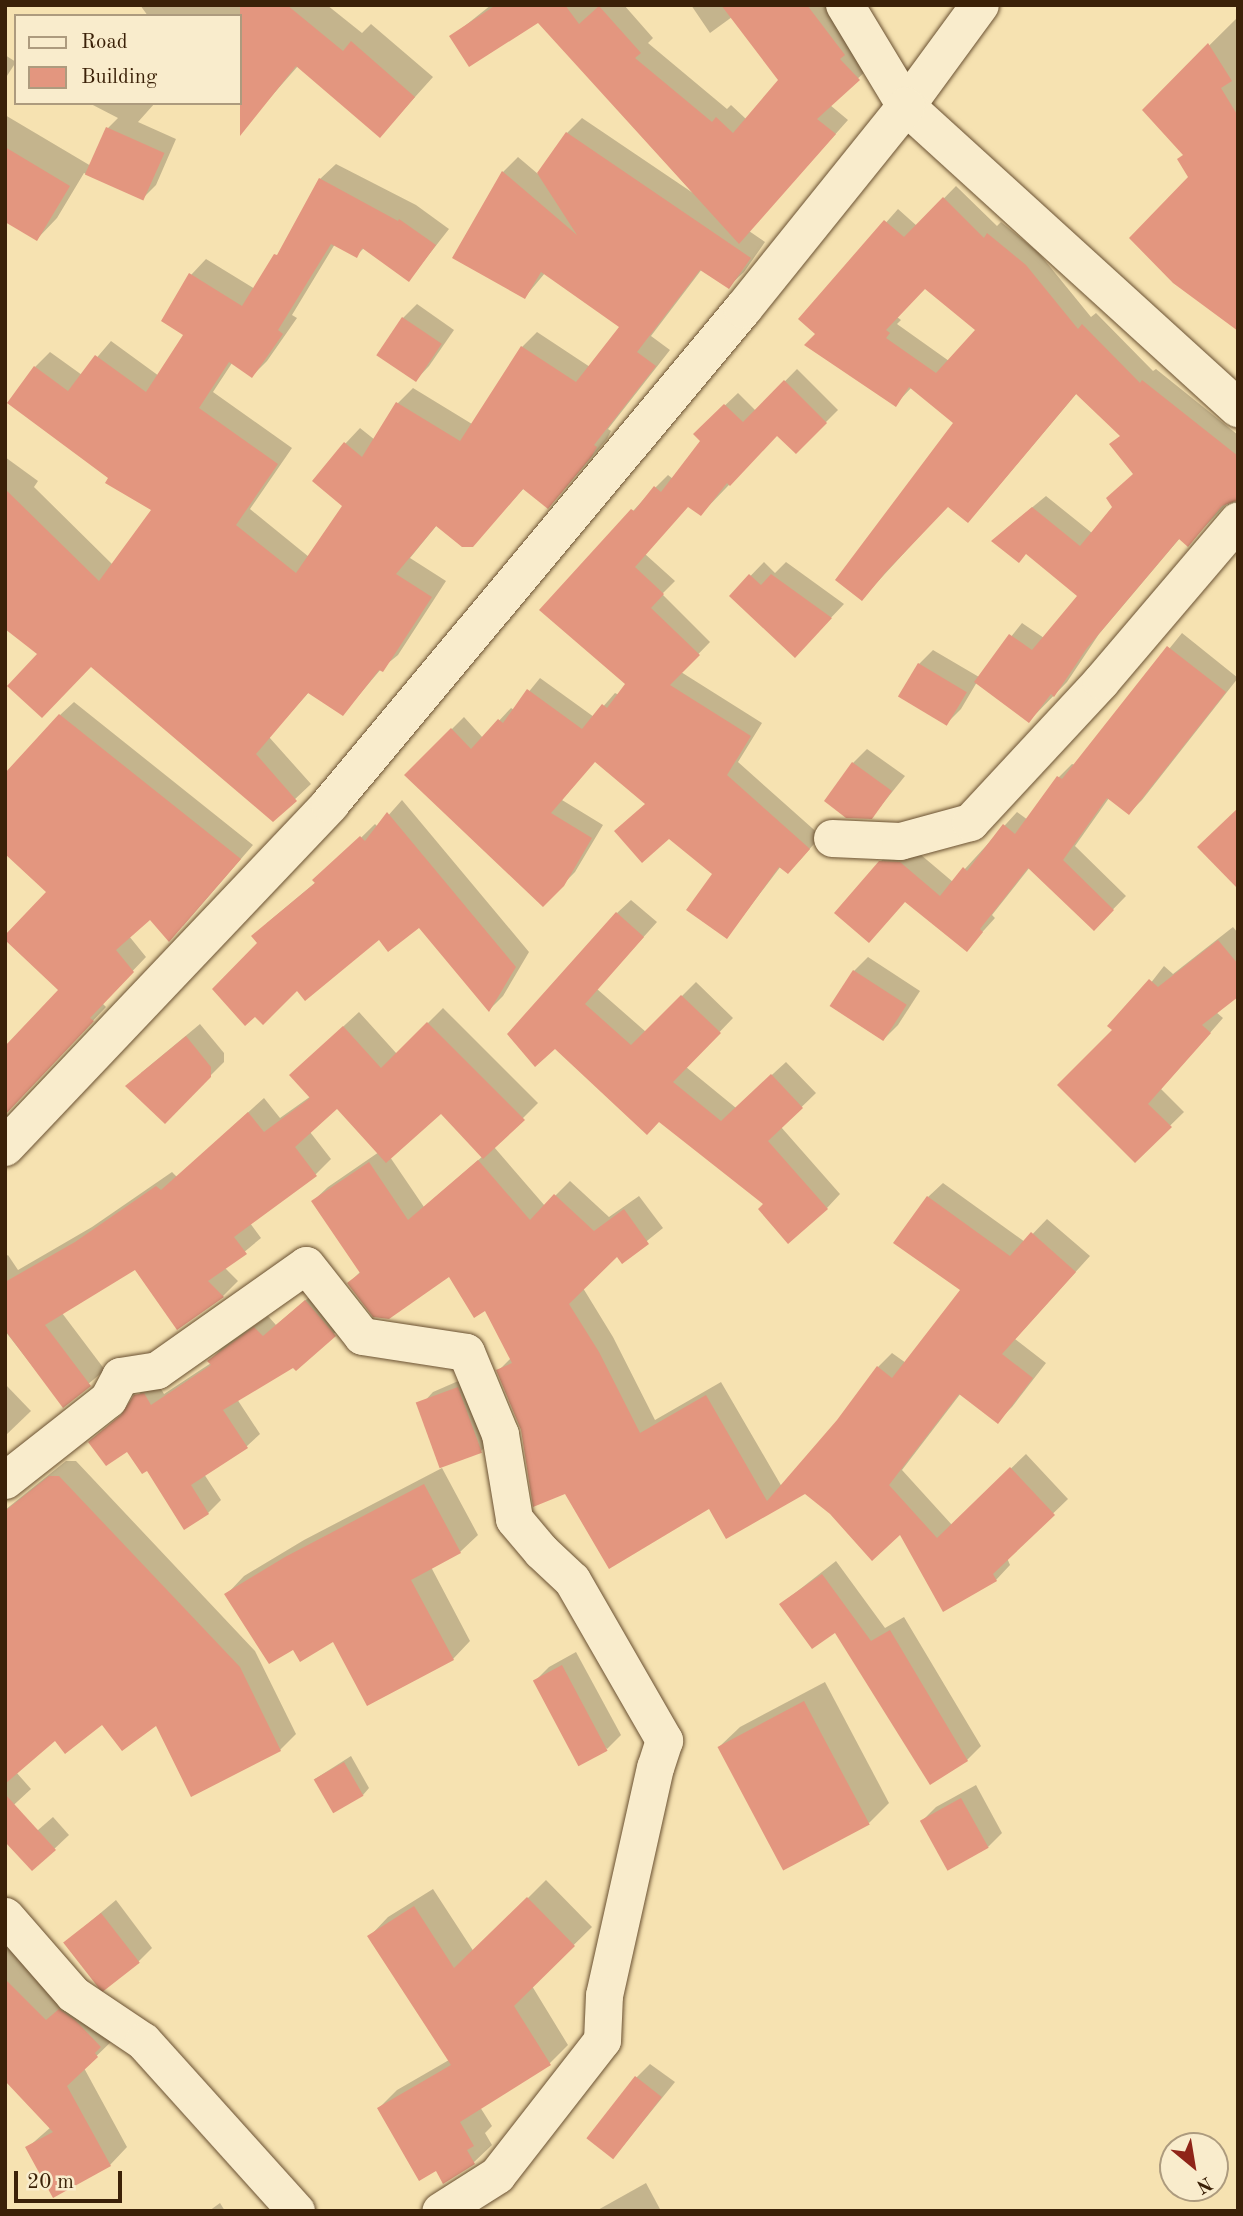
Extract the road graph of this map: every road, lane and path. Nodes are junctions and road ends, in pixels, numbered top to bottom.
1 (845, 5) edge
2 (980, 5) edge
3 (906, 106) junction
4 (1238, 408) edge
5 (1238, 520) edge
6 (832, 838) dead end
7 (5, 1147) edge
8 (5, 1480) edge
9 (5, 1916) edge
10 (296, 2211) edge
11 (439, 2211) edge

1 - 3 main road
2 - 3 main road
3 - 4 main road
3 - 7 main road
5 - 6 street
8 - 11 street
9 - 10 street

